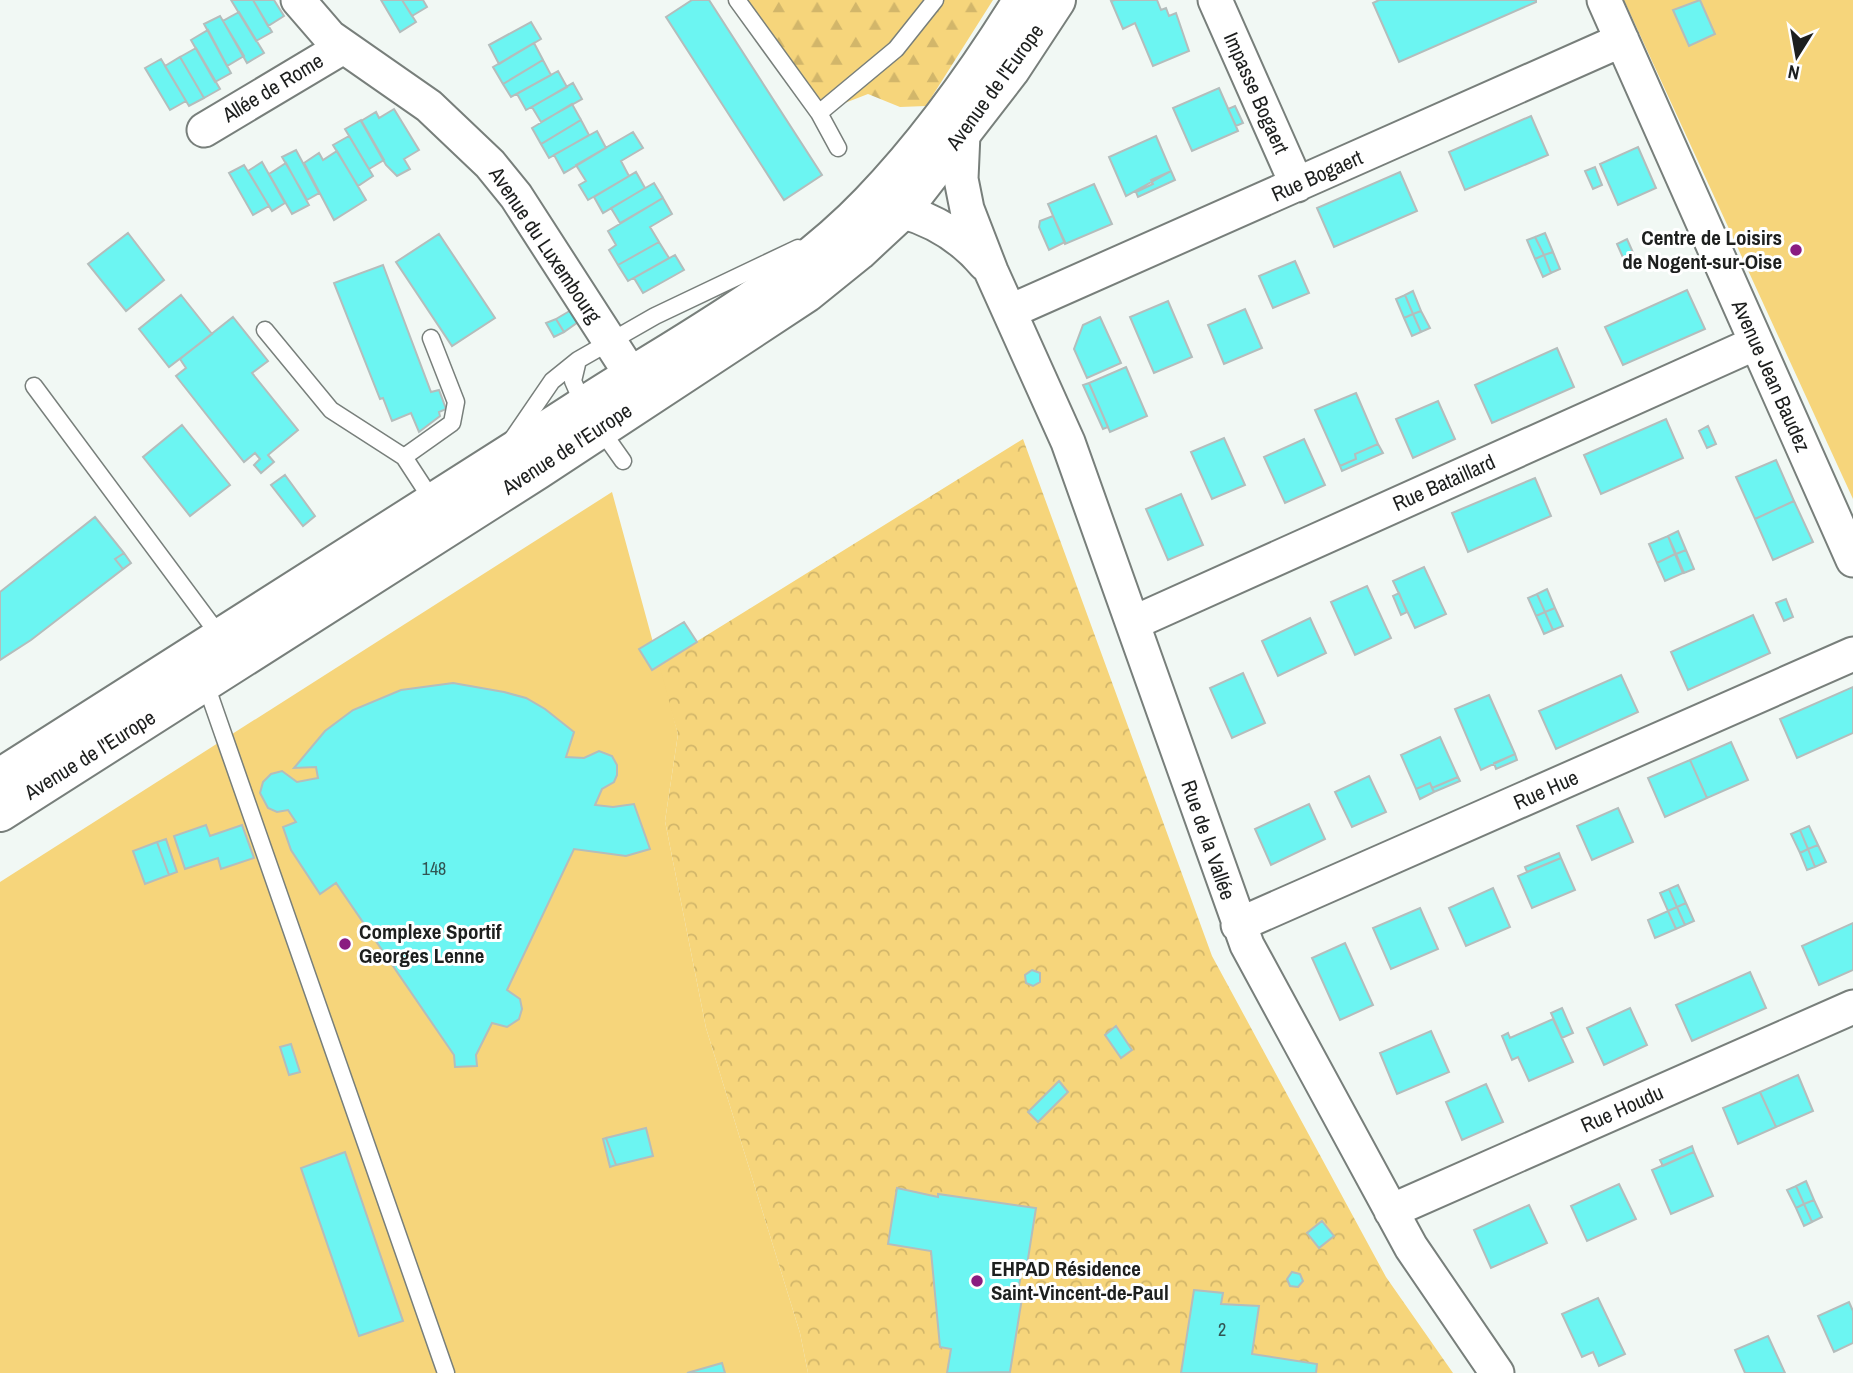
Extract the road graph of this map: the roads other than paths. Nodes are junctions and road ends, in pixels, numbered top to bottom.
1 (737, 0) edge
2 (935, 0) edge
3 (1023, 0) edge
4 (1056, 0) edge
5 (1215, 0) edge
6 (1604, 0) edge
7 (301, 1) edge
8 (1622, 40) junction
9 (343, 47) junction
10 (819, 113) junction
11 (204, 130) dead end
12 (963, 134) junction
13 (838, 148) dead end
14 (1297, 185) junction
15 (901, 211) junction
16 (847, 225) junction
17 (991, 271) junction
18 (1011, 311) junction
19 (265, 330) dead end
20 (431, 338) dead end
21 (609, 341) junction
22 (1756, 343) junction
23 (578, 360) junction
24 (34, 386) dead end
25 (639, 387) junction
26 (592, 417) junction
27 (404, 457) junction
28 (499, 460) junction
29 (623, 461) dead end
30 (440, 514) junction
31 (1853, 560) edge
32 (1133, 624) junction
33 (228, 649) junction
34 (1853, 654) edge
35 (205, 682) junction
36 (0, 778) edge
37 (0, 811) edge
38 (1238, 925) junction
39 (1853, 1007) edge
40 (1391, 1211) junction
41 (446, 1373) edge
42 (1497, 1373) edge

1 - 10 lane
2 - 10 lane
3 - 16 street, Avenue de l'Europe
4 - 12 street, Avenue de l'Europe
5 - 14 street, Impasse Bogaert
6 - 8 street, Avenue Jean Baudez
7 - 9 street, Avenue du Luxembourg
8 - 14 street, Rue Bogaert
8 - 22 street, Avenue Jean Baudez
9 - 11 street, Allée de Rome
9 - 21 street, Avenue du Luxembourg
10 - 13 lane
12 - 15 street, Avenue de l'Europe
12 - 17 street, Rue de la Vallée
14 - 18 street, Rue Bogaert
15 - 17 street, Rue de la Vallée
15 - 25 street, Avenue de l'Europe
16 - 21 lane
16 - 25 street, Avenue de l'Europe
17 - 18 street, Rue de la Vallée
18 - 32 street, Rue de la Vallée
19 - 27 lane
20 - 27 lane
21 - 23 lane
21 - 25 street, Avenue du Luxembourg
22 - 31 street, Avenue Jean Baudez
22 - 32 street, Rue Bataillard
23 - 26 lane
23 - 28 lane
24 - 33 lane
25 - 26 street, Avenue de l'Europe
26 - 28 street, Avenue de l'Europe
26 - 29 lane
26 - 30 street, Avenue de l'Europe
27 - 30 lane
28 - 30 street, Avenue de l'Europe
30 - 33 street, Avenue de l'Europe
32 - 38 street, Rue de la Vallée
33 - 35 street, Avenue de l'Europe
33 - 36 street, Avenue de l'Europe
34 - 38 street, Rue Hue
35 - 37 street, Avenue de l'Europe
35 - 41 lane
38 - 40 street, Rue de la Vallée
39 - 40 street, Rue Houdu
40 - 42 street, Rue de la Vallée

